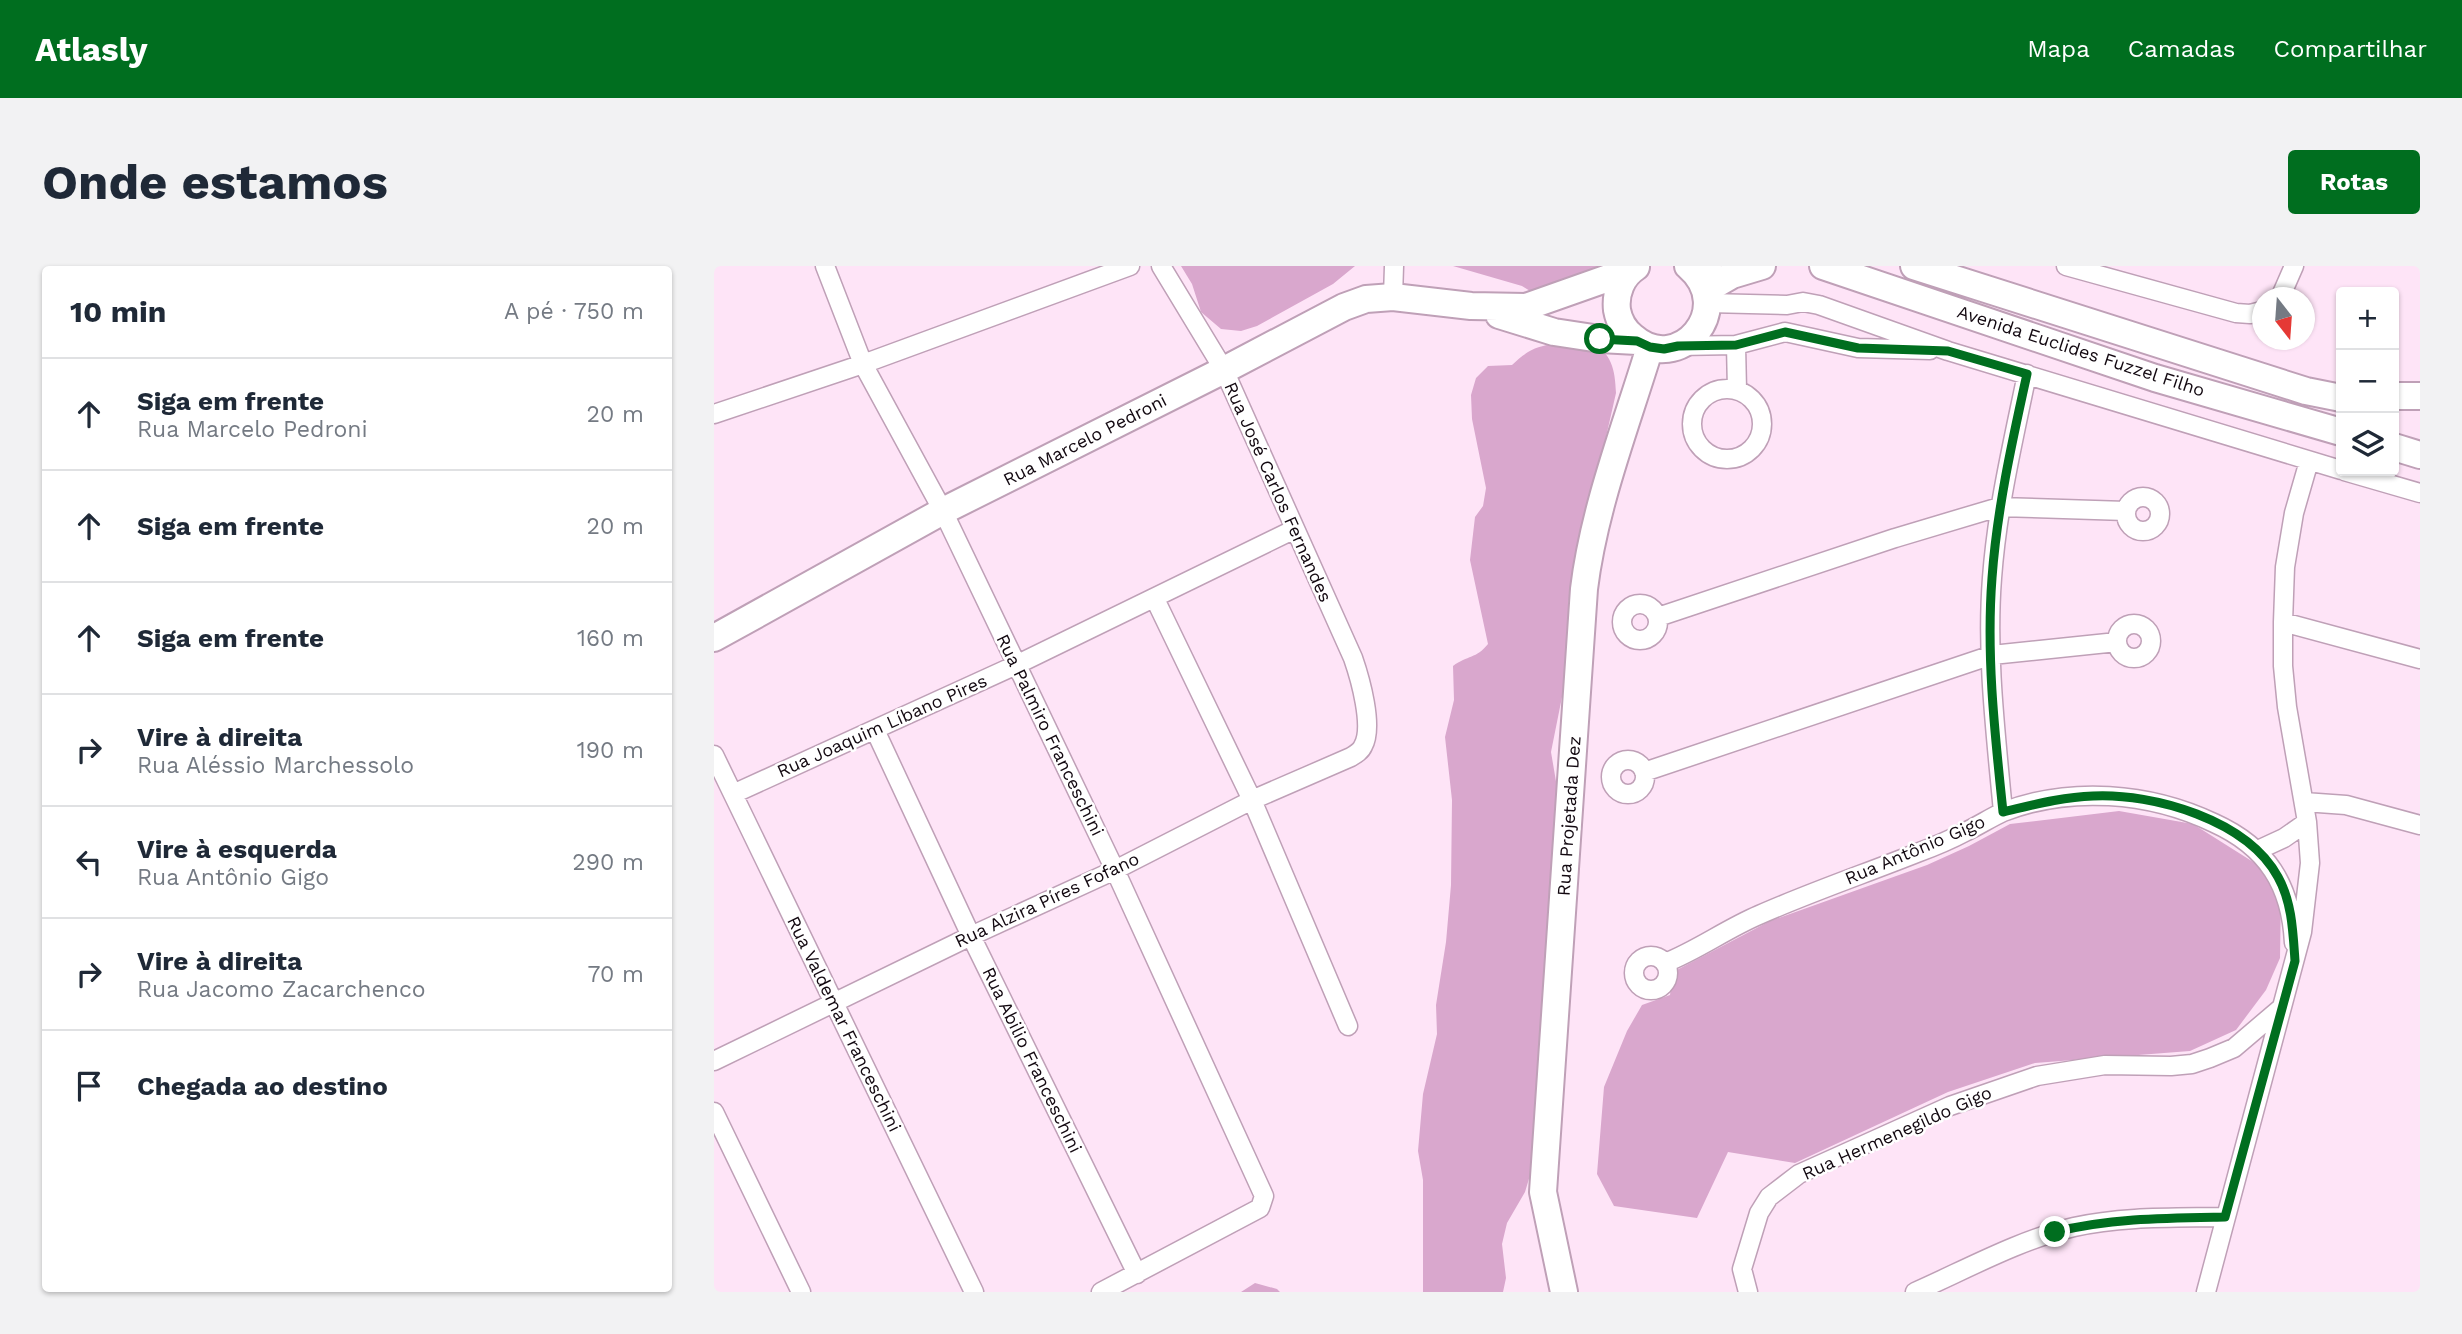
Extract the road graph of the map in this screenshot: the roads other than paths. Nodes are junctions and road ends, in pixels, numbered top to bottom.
1 (825, 266) edge
2 (1130, 266) edge
3 (1161, 266) edge
4 (1394, 266) edge
5 (1762, 266) edge
6 (1823, 266) edge
7 (1914, 266) edge
8 (2066, 266) edge
9 (2294, 266) edge
10 (1634, 268) edge
11 (1703, 281) edge
12 (2285, 287) edge
13 (1393, 297) junction
14 (1787, 305) junction
15 (1471, 306) junction
16 (2252, 313) edge
17 (1785, 332) junction
18 (1644, 344) junction
19 (1736, 345) junction
20 (1678, 346) junction
21 (1948, 351) junction
22 (863, 364) junction
23 (1224, 370) junction
24 (2027, 374) junction
25 (1737, 390) junction
26 (2336, 397) edge
27 (714, 414) edge
28 (2336, 431) edge
29 (2309, 461) junction
30 (2336, 468) edge
31 (2363, 476) edge
32 (2420, 493) edge
33 (1999, 507) junction
34 (943, 511) junction
35 (2126, 511) dead end
36 (1295, 529) junction
37 (1155, 599) junction
38 (1658, 617) dead end
39 (2283, 622) junction
40 (714, 638) edge
41 (2117, 642) dead end
42 (1992, 655) junction
43 (2420, 659) edge
44 (1016, 666) junction
45 (1366, 729) joint
46 (875, 730) junction
47 (714, 755) edge
48 (1644, 772) dead end
49 (733, 794) junction
50 (1252, 800) junction
51 (2304, 802) junction
52 (2003, 812) junction
53 (2307, 822) junction
54 (2420, 825) edge
55 (2258, 850) junction
56 (1115, 870) junction
57 (971, 936) junction
58 (2295, 961) junction
59 (1665, 963) dead end
60 (833, 1002) junction
61 (2281, 1008) junction
62 (1348, 1026) dead end
63 (714, 1061) edge
64 (714, 1112) edge
65 (2225, 1217) junction
66 (1137, 1274) junction
67 (802, 1292) edge
68 (974, 1292) edge
69 (1101, 1292) edge
70 (1564, 1292) edge
71 (1748, 1292) edge
72 (1915, 1292) edge
73 (2206, 1292) edge

1 - 22 street, Rua Palmiro Franceschini
2 - 22 street
3 - 23 street, Rua José Carlos Fernandes
4 - 13 street
5 - 11 street
6 - 28 street, Avenida Euclides Fuzzel Filho
7 - 26 street, Avenida Euclides Fuzzel Filho
8 - 16 street
9 - 12 street
10 - 15 street, Rua Marcelo Pedroni
10 - 18 street
11 - 14 street
11 - 20 street
13 - 15 street, Rua Marcelo Pedroni
13 - 23 street, Rua Marcelo Pedroni
14 - 17 street
14 - 21 street
15 - 18 street, Rua Marcelo Pedroni
17 - 19 street
17 - 21 street
18 - 20 street, Rua Marcelo Pedroni
18 - 70 street, Rua Projetada Dez
19 - 20 street
19 - 25 street
21 - 24 street
22 - 27 street
22 - 34 street, Rua Palmiro Franceschini
23 - 34 street, Rua Marcelo Pedroni
23 - 36 street, Rua José Carlos Fernandes
24 - 29 street
24 - 33 street
25 - 25 street
29 - 30 street
29 - 39 street, Rua Antônio Gigo
31 - 32 street
33 - 35 street
33 - 38 street
33 - 42 street
34 - 40 street, Rua Marcelo Pedroni
34 - 44 street, Rua Palmiro Franceschini
36 - 37 street, Rua Joaquim Líbano Pires
36 - 45 street, Rua José Carlos Fernandes
37 - 44 street, Rua Joaquim Líbano Pires
37 - 50 street
39 - 43 street
39 - 51 street, Rua Antônio Gigo
41 - 42 street
42 - 48 street
42 - 52 street
44 - 46 street, Rua Joaquim Líbano Pires
44 - 56 street, Rua Palmiro Franceschini
45 - 50 street, Rua Alzira Píres Fofano
46 - 49 street, Rua Joaquim Líbano Pires
46 - 57 street, Rua Abilio Franceschini
47 - 49 street, Rua Valdemar Franceschini
49 - 60 street, Rua Valdemar Franceschini
50 - 56 street, Rua Alzira Píres Fofano
50 - 62 street
51 - 53 street, Rua Antônio Gigo
51 - 54 street
52 - 55 street, Rua Antônio Gigo
52 - 59 street, Rua Antônio Gigo
53 - 55 street
53 - 58 street, Rua Antônio Gigo
55 - 58 street, Rua Antônio Gigo
56 - 57 street, Rua Alzira Píres Fofano
56 - 66 street, Rua Palmiro Franceschini
57 - 60 street, Rua Alzira Píres Fofano
57 - 66 street, Rua Abilio Franceschini
58 - 61 street, Rua Antônio Gigo
60 - 63 street, Rua Alzira Píres Fofano
60 - 68 street, Rua Valdemar Franceschini
61 - 65 street, Rua Antônio Gigo
61 - 71 street, Rua Hermenegildo Gigo
64 - 67 street
65 - 72 street
65 - 73 street, Rua Antônio Gigo
66 - 69 street

